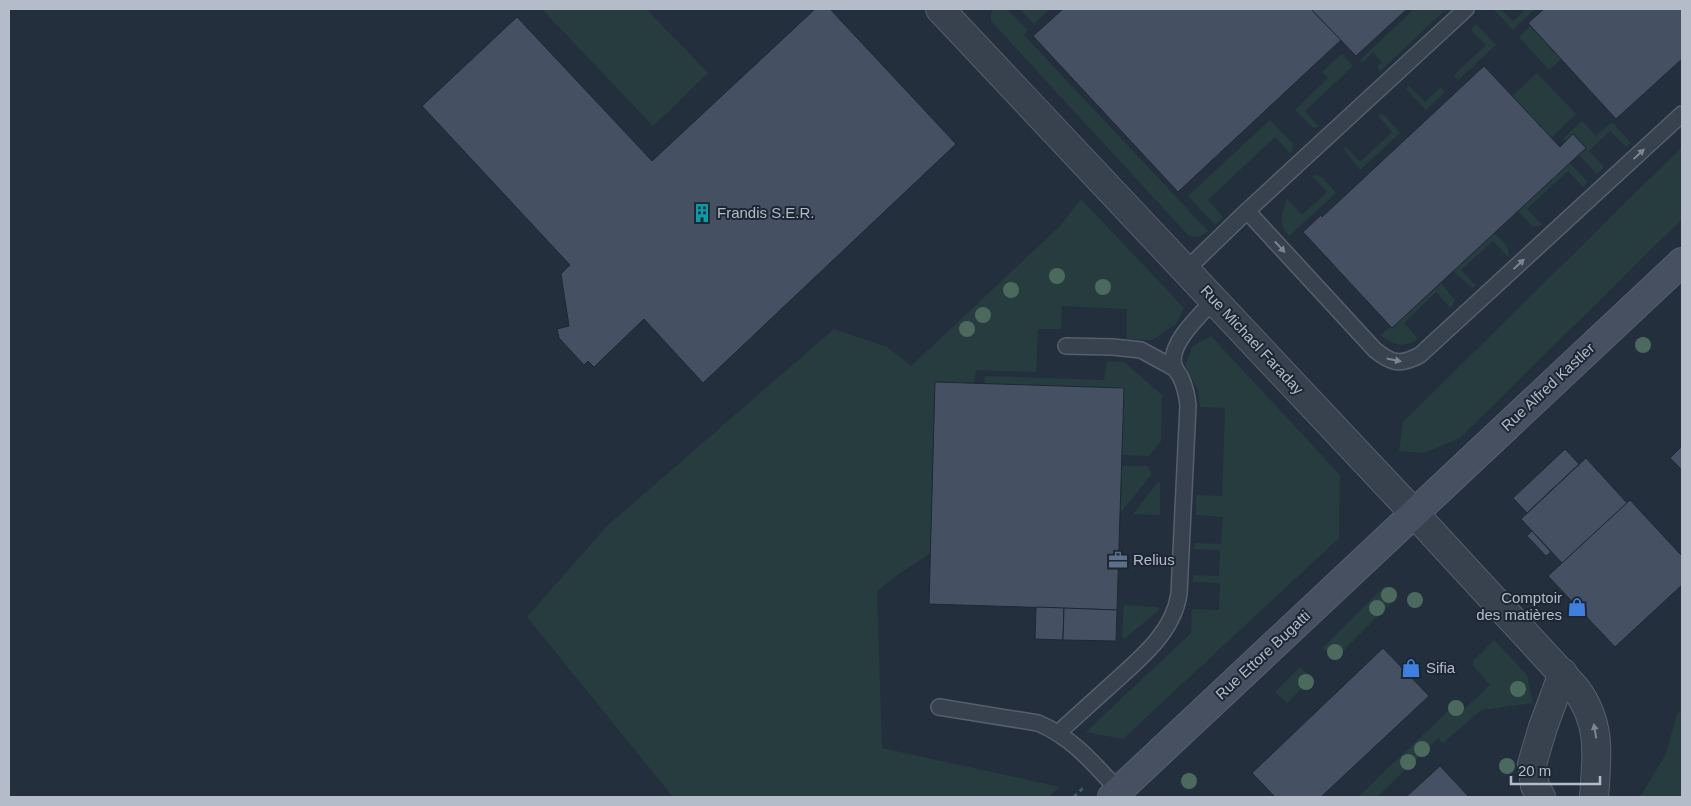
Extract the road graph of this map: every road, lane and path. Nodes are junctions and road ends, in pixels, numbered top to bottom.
1 (1466, 9) edge
2 (952, 13) edge
3 (1682, 114) edge
4 (1247, 211) junction
5 (1682, 262) edge
6 (1186, 270) junction
7 (1214, 300) junction
8 (1066, 346) dead end
9 (1174, 368) junction
10 (1414, 513) junction
11 (1563, 673) junction
12 (939, 707) dead end
13 (1058, 732) junction
14 (1115, 794) edge
15 (1541, 797) edge
16 (1594, 797) edge

1 - 4 lane
2 - 6 street, Rue Michael Faraday
4 -> 3 lane
4 - 6 lane
5 - 10 main road, Rue Alfred Kastler
6 - 7 street, Rue Michael Faraday
7 - 9 lane
7 - 10 street, Rue Michael Faraday
8 - 9 lane
9 - 13 lane
10 - 11 street, Rue Michael Faraday
10 - 14 main road, Rue Ettore Bugatti
11 - 15 street
16 -> 11 street, Rue Michael Faraday
12 - 13 lane
13 - 14 lane

